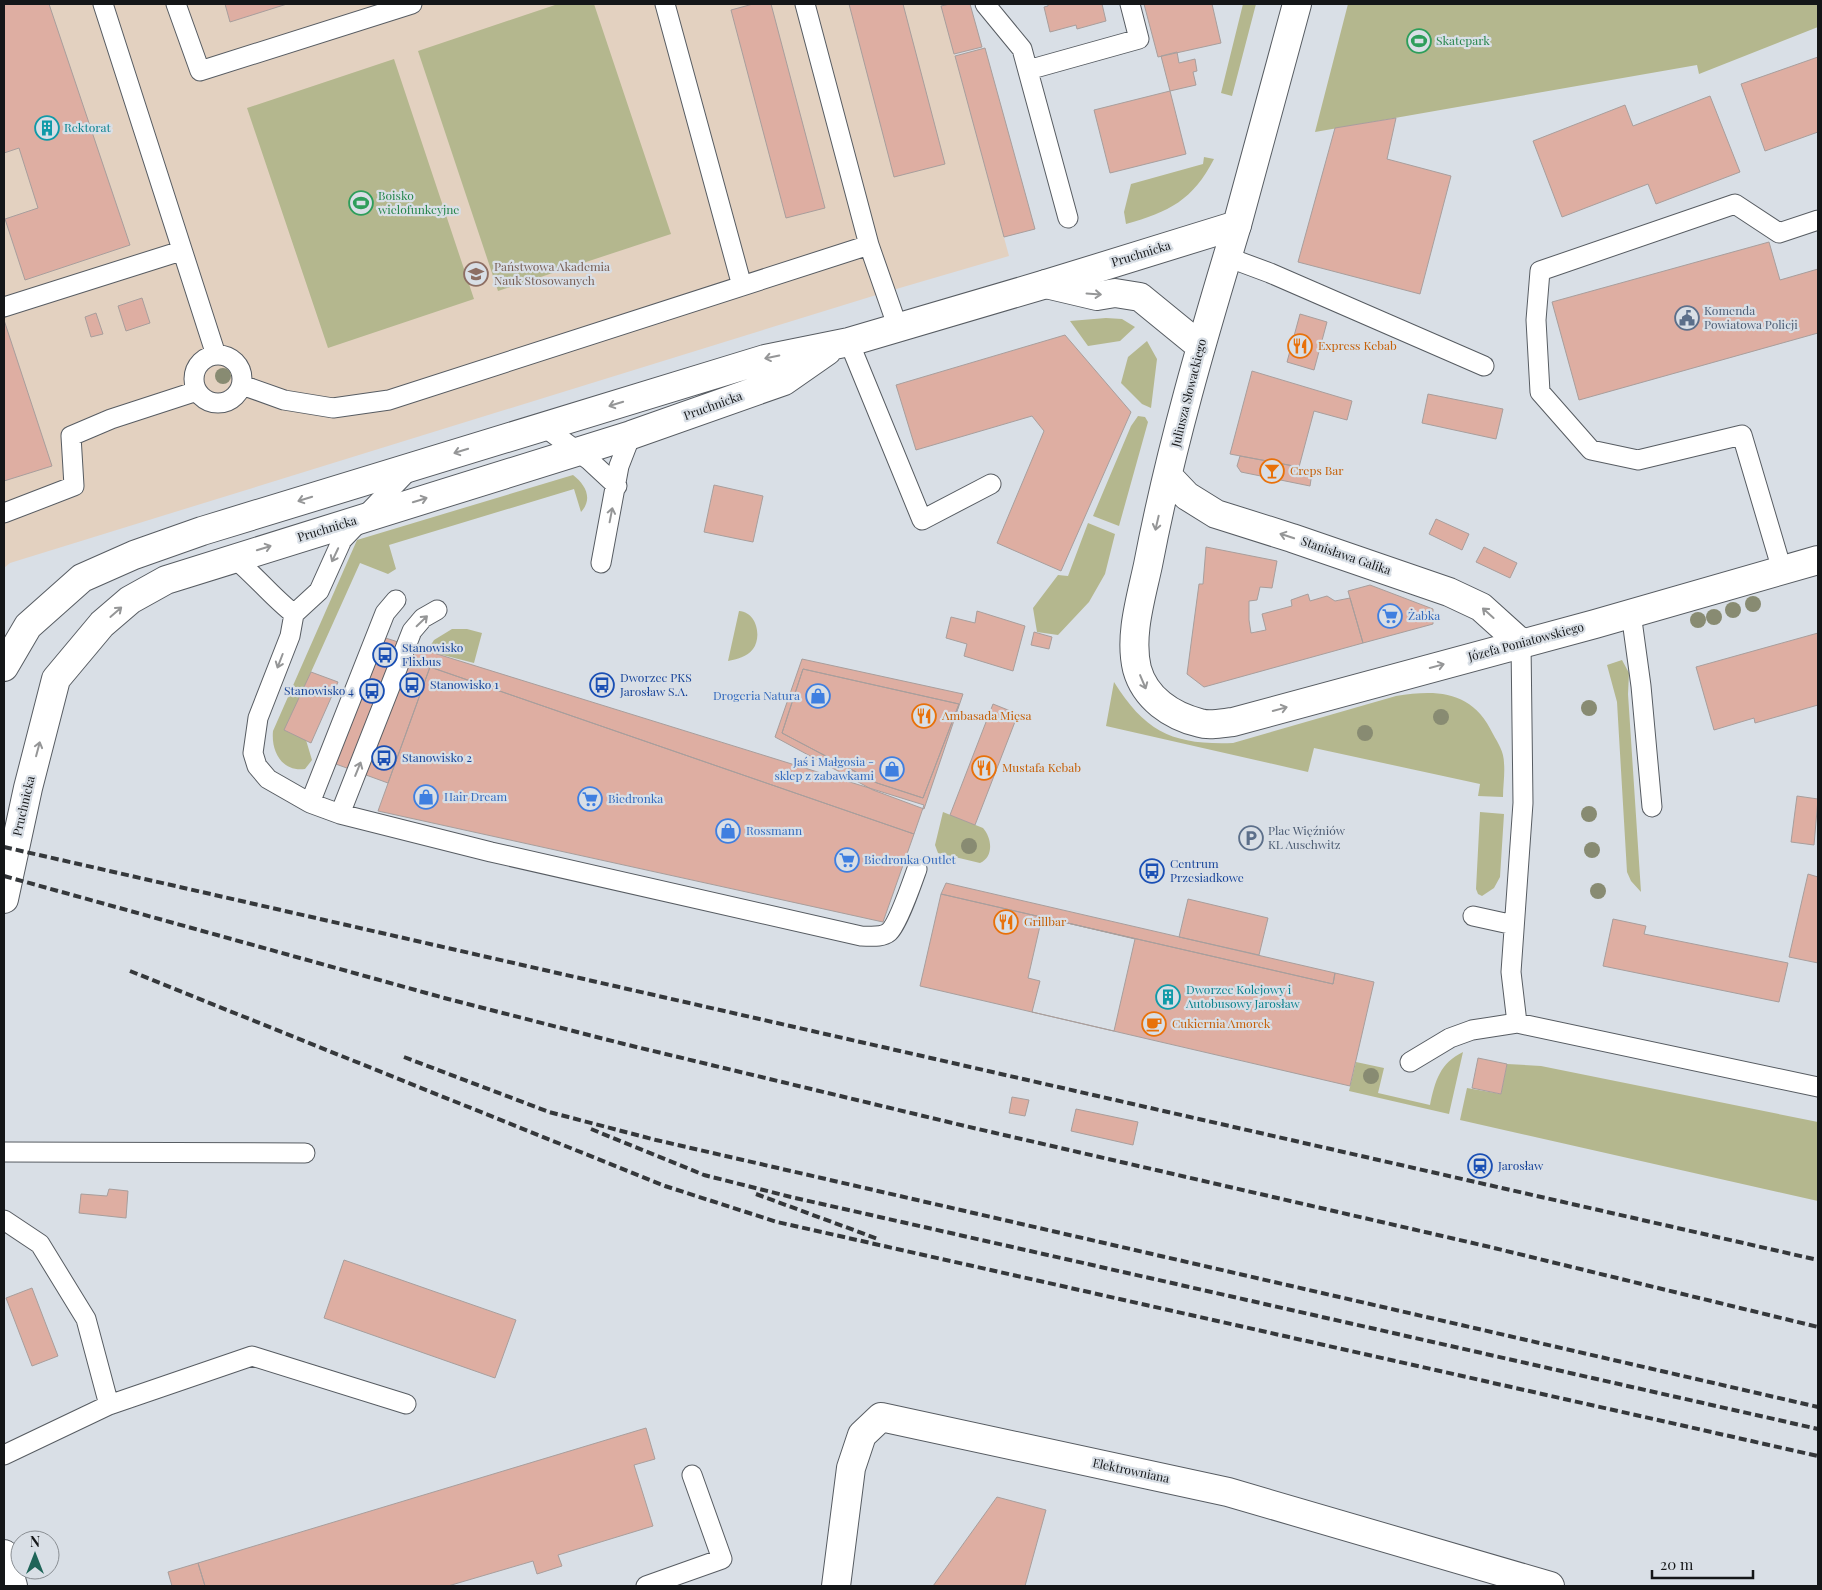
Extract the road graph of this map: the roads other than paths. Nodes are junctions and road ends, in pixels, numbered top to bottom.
1 (103, 4) edge
2 (176, 4) edge
3 (412, 4) edge
4 (665, 4) edge
5 (805, 4) edge
6 (985, 4) edge
7 (1130, 4) edge
8 (1297, 4) edge
9 (1028, 70) junction
10 (1068, 218) dead end
11 (1818, 220) edge
12 (1237, 225) junction
13 (869, 245) junction
14 (182, 251) junction
15 (1227, 257) junction
16 (1046, 284) junction
17 (742, 286) junction
18 (6, 301) edge
19 (898, 328) junction
20 (843, 343) junction
21 (1200, 346) junction
22 (216, 355) junction
23 (1484, 366) dead end
24 (242, 384) junction
25 (197, 391) junction
26 (543, 426) junction
27 (631, 435) junction
28 (578, 452) junction
29 (413, 466) junction
30 (1168, 476) junction
31 (991, 484) dead end
32 (617, 486) junction
33 (4, 513) edge
34 (363, 517) junction
35 (234, 558) junction
36 (1818, 560) edge
37 (601, 563) dead end
38 (1782, 570) junction
39 (396, 600) dead end
40 (437, 610) dead end
41 (1631, 613) junction
42 (294, 614) junction
43 (1521, 643) junction
44 (4, 667) edge
45 (1233, 722) joint
46 (310, 804) junction
47 (1652, 807) dead end
48 (340, 814) junction
49 (917, 869) dead end
50 (4, 899) edge
51 (1473, 916) dead end
52 (1514, 925) junction
53 (1518, 1023) junction
54 (1410, 1062) dead end
55 (1818, 1087) edge
56 (4, 1152) edge
57 (305, 1152) dead end
58 (4, 1220) edge
59 (406, 1404) dead end
60 (109, 1405) junction
61 (4, 1454) edge
62 (692, 1475) dead end
63 (4, 1554) edge
64 (13, 1586) edge
65 (646, 1586) edge
66 (836, 1586) edge
67 (1550, 1586) edge

1 - 14 lane
2 - 3 lane
4 - 17 lane
5 - 13 lane
6 - 9 lane
7 - 9 lane
8 - 12 main road, Juliusza Słowackiego
9 - 10 lane
11 - 38 lane
12 - 15 main road, Juliusza Słowackiego
12 - 16 main road, Pruchnicka
13 - 17 lane
13 - 19 lane
14 - 18 lane
14 - 22 lane
15 - 21 main road, Juliusza Słowackiego
15 - 23 lane
16 - 19 main road, Pruchnicka
16 -> 21 main road
17 - 24 lane
19 - 20 main road, Pruchnicka
20 -> 26 main road, Pruchnicka
20 - 27 main road, Pruchnicka
20 - 31 lane
21 - 30 main road, Juliusza Słowackiego
22 - 24 lane
22 - 25 lane
24 - 25 lane
25 - 33 lane
26 - 28 lane
26 -> 29 main road, Pruchnicka
27 - 28 main road, Pruchnicka
27 - 32 lane
28 - 32 lane
34 -> 28 main road, Pruchnicka
29 - 34 lane
29 -> 44 main road, Pruchnicka
43 -> 30 main road, Stanisława Galika
30 -> 45 main road, Juliusza Słowackiego
37 -> 32 lane
35 -> 34 main road, Pruchnicka
34 -> 42 lane
35 - 42 lane
50 -> 35 main road, Pruchnicka
36 - 38 main road, Józefa Poniatowskiego
38 - 41 main road, Józefa Poniatowskiego
39 - 46 lane
48 -> 40 lane
41 - 43 main road, Józefa Poniatowskiego
41 - 47 lane
42 -> 46 lane
45 -> 43 main road, Józefa Poniatowskiego
43 - 52 lane
46 - 48 lane
48 - 49 lane
51 - 52 lane
52 - 53 lane
53 - 54 lane
53 - 55 lane
56 - 57 lane
58 - 60 lane
59 - 60 lane
60 - 61 lane
62 - 65 lane
63 - 64 main road
66 - 67 main road, Elektrowniana

